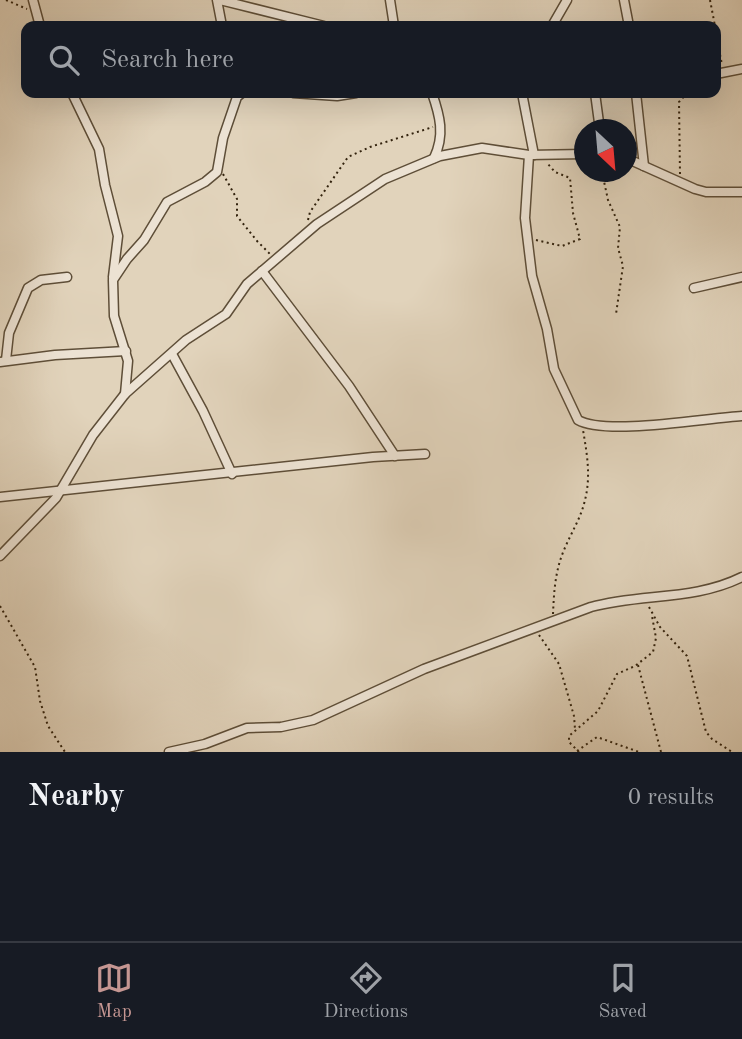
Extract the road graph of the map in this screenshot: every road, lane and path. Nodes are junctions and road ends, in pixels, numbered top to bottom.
1 (6, 0) edge
2 (33, 0) edge
3 (219, 0) edge
4 (390, 0) edge
5 (567, 0) edge
6 (624, 0) edge
7 (710, 0) edge
8 (35, 10) junction
9 (38, 21) edge
10 (221, 21) edge
11 (304, 21) edge
12 (393, 21) edge
13 (555, 21) edge
14 (628, 21) edge
15 (714, 21) edge
16 (742, 69) edge
17 (721, 74) edge
18 (74, 98) edge
19 (237, 98) edge
20 (433, 98) edge
21 (523, 98) edge
22 (596, 98) edge
23 (637, 98) edge
24 (683, 98) edge
25 (599, 119) edge
26 (441, 125) junction
27 (574, 154) edge
28 (534, 155) junction
29 (434, 158) junction
30 (637, 163) edge
31 (645, 166) junction
32 (219, 167) junction
33 (604, 182) edge
34 (680, 182) junction
35 (742, 192) edge
36 (308, 231) junction
37 (527, 239) junction
38 (277, 258) junction
39 (262, 271) junction
40 (67, 277) dead end
41 (742, 277) edge
42 (113, 280) junction
43 (694, 288) dead end
44 (615, 314) dead end
45 (126, 351) junction
46 (172, 354) junction
47 (3, 361) edge
48 (125, 394) junction
49 (742, 416) edge
50 (582, 422) junction
51 (425, 454) dead end
52 (395, 456) junction
53 (232, 474) junction
54 (61, 490) junction
55 (0, 497) edge
56 (0, 555) edge
57 (742, 577) edge
58 (646, 600) junction
59 (1, 606) edge
60 (651, 614) junction
61 (553, 621) junction
62 (535, 627) junction
63 (638, 664) junction
64 (576, 730) junction
65 (65, 752) edge
66 (169, 752) edge
67 (578, 752) edge
68 (639, 752) edge
69 (661, 752) edge
70 (732, 752) edge

1 - 8 path
2 - 8 street
3 - 10 street
3 - 11 street
4 - 12 street
5 - 13 street
6 - 14 street
7 - 15 path
8 - 9 street
16 - 17 street
18 - 42 street
19 - 32 street
20 - 26 street
21 - 28 street
22 - 25 street
23 - 31 street
24 - 34 path
26 - 29 street
26 - 36 path
27 - 28 street
28 - 29 street
28 - 37 street
28 - 37 path
29 - 36 street
30 - 31 street
31 - 34 street
32 - 38 path
32 - 42 street
33 - 44 path
34 - 35 street
36 - 38 street
37 - 50 street
38 - 39 street
39 - 46 street
39 - 52 street
40 - 47 street
41 - 43 street
42 - 45 street
45 - 47 street
45 - 48 street
46 - 48 street
46 - 53 street
48 - 54 street
49 - 50 street
50 - 61 path
51 - 52 street
52 - 53 street
53 - 54 street
54 - 55 street
54 - 56 street
57 - 58 street
58 - 60 path
58 - 61 street
59 - 65 path
60 - 63 path
60 - 70 path
61 - 62 street
62 - 64 path
62 - 66 street
63 - 64 path
63 - 69 path
64 - 67 path
67 - 68 path

